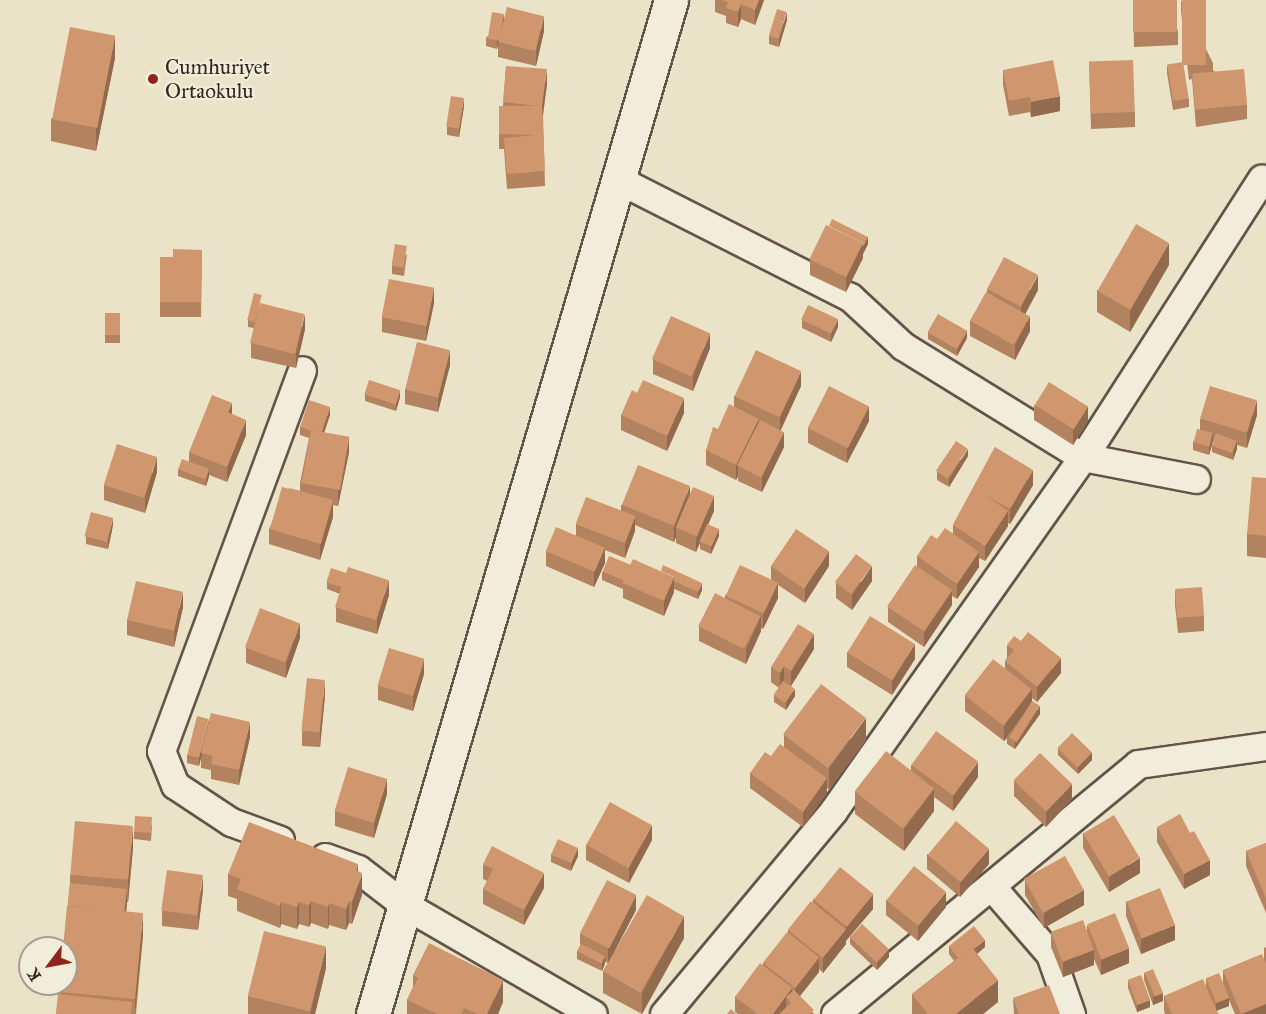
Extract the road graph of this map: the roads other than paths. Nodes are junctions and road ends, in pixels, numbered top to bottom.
1 (671, 0) edge
2 (1262, 178) dead end
3 (617, 179) junction
4 (302, 370) dead end
5 (1083, 457) junction
6 (1196, 479) dead end
7 (1264, 751) edge
8 (991, 886) junction
9 (405, 905) junction
10 (373, 1014) edge
11 (593, 1014) edge
12 (664, 1014) edge
13 (835, 1014) edge
14 (1071, 1014) edge

1 - 3 street
2 - 5 street
3 - 5 street
3 - 9 street
4 - 9 street
5 - 6 street
5 - 12 street
7 - 8 street
8 - 13 street
8 - 14 street
9 - 10 street
9 - 11 street

